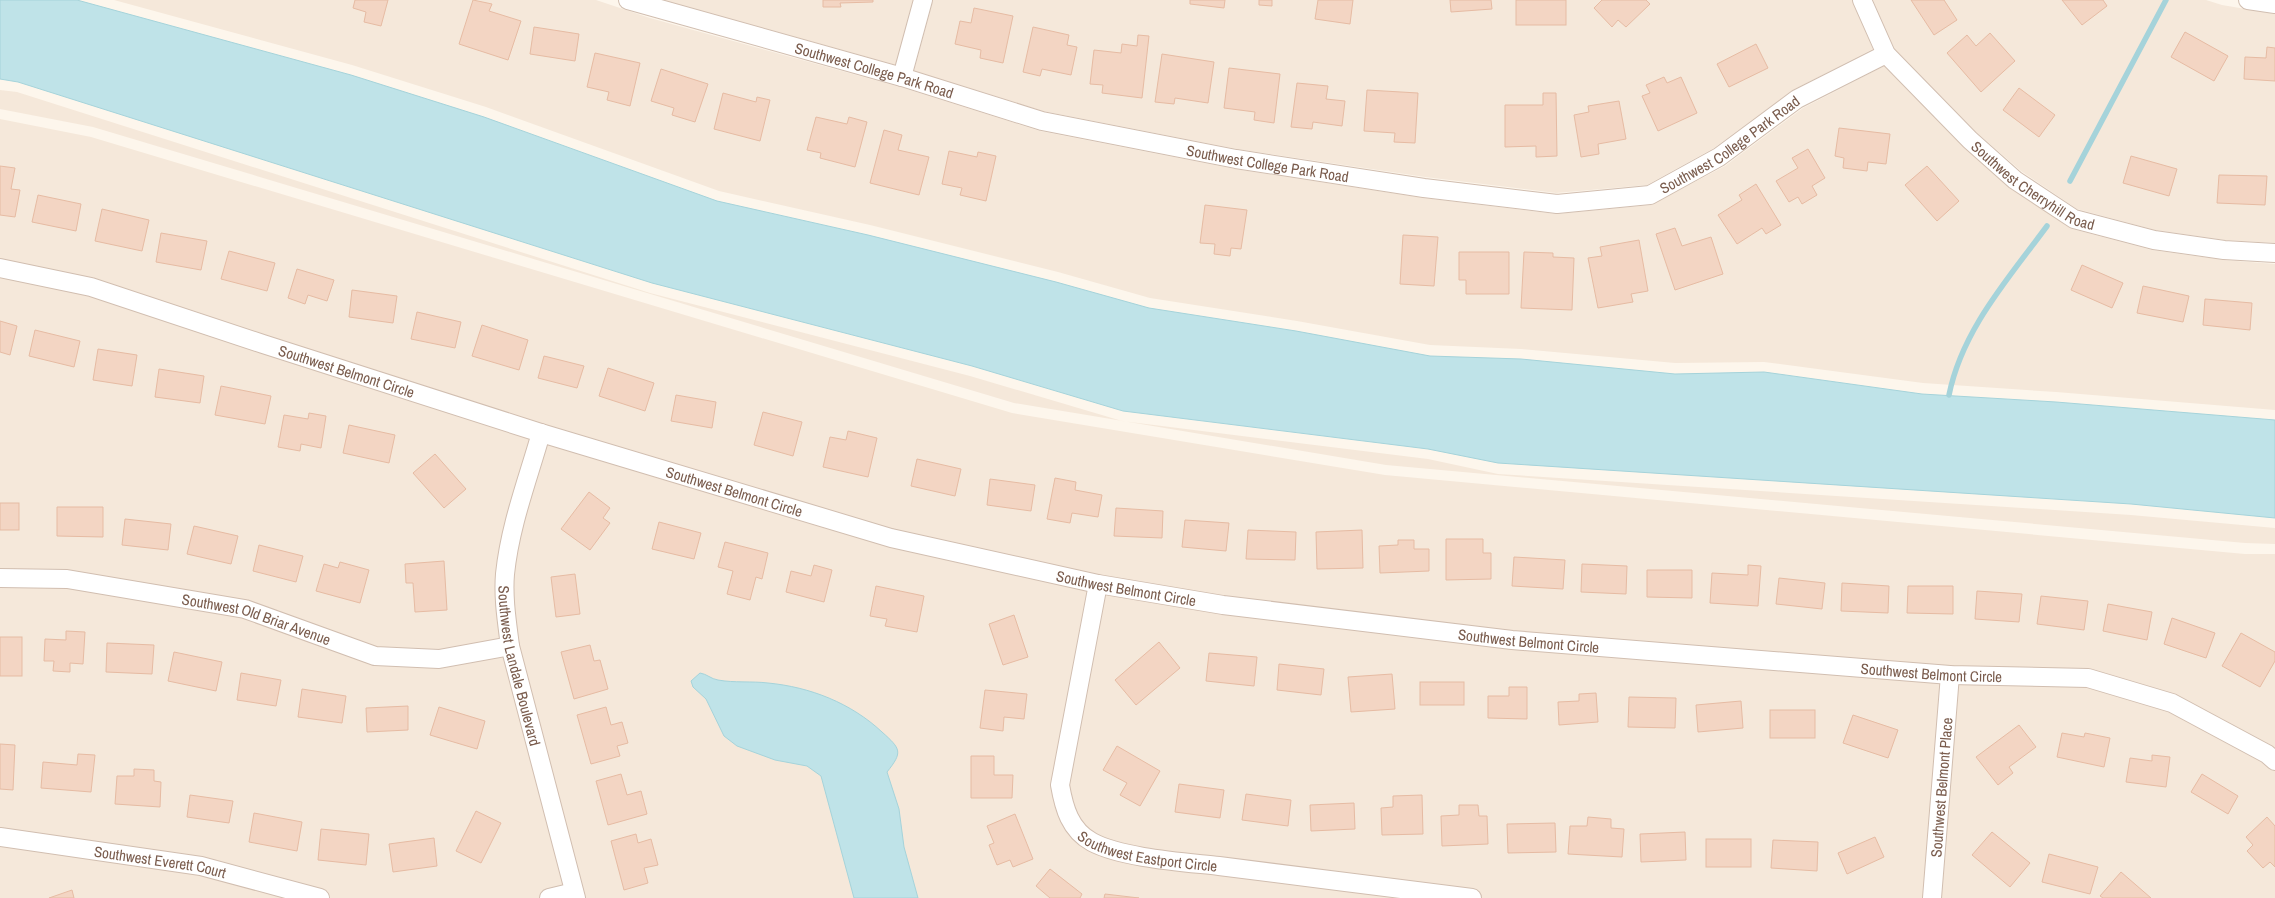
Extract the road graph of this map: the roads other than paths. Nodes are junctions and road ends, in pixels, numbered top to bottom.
1 (628, 0) edge
2 (923, 0) edge
3 (1862, 0) edge
4 (2248, 0) edge
5 (2275, 4) edge
6 (1886, 54) junction
7 (902, 78) junction
8 (2275, 253) edge
9 (0, 268) edge
10 (541, 432) junction
11 (0, 578) edge
12 (1098, 584) junction
13 (510, 646) junction
14 (1950, 676) junction
15 (2275, 761) edge
16 (0, 837) edge
17 (575, 895) edge
18 (320, 898) edge
19 (549, 898) edge
20 (1472, 898) edge
21 (1932, 898) edge

1 - 7 street, Southwest College Park Road
2 - 7 street
3 - 6 street, Southwest Cherryhill Road
4 - 5 street
6 - 7 street, Southwest College Park Road
6 - 8 street, Southwest Cherryhill Road
9 - 10 street, Southwest Belmont Circle
10 - 12 street, Southwest Belmont Circle
10 - 13 street, Southwest Landale Boulevard
11 - 13 street, Southwest Old Briar Avenue
12 - 14 street, Southwest Belmont Circle
12 - 20 street, Southwest Eastport Circle
13 - 17 street, Southwest Landale Boulevard
14 - 15 street, Southwest Belmont Circle
14 - 21 street, Southwest Belmont Place
16 - 18 street, Southwest Everett Court
17 - 19 street

